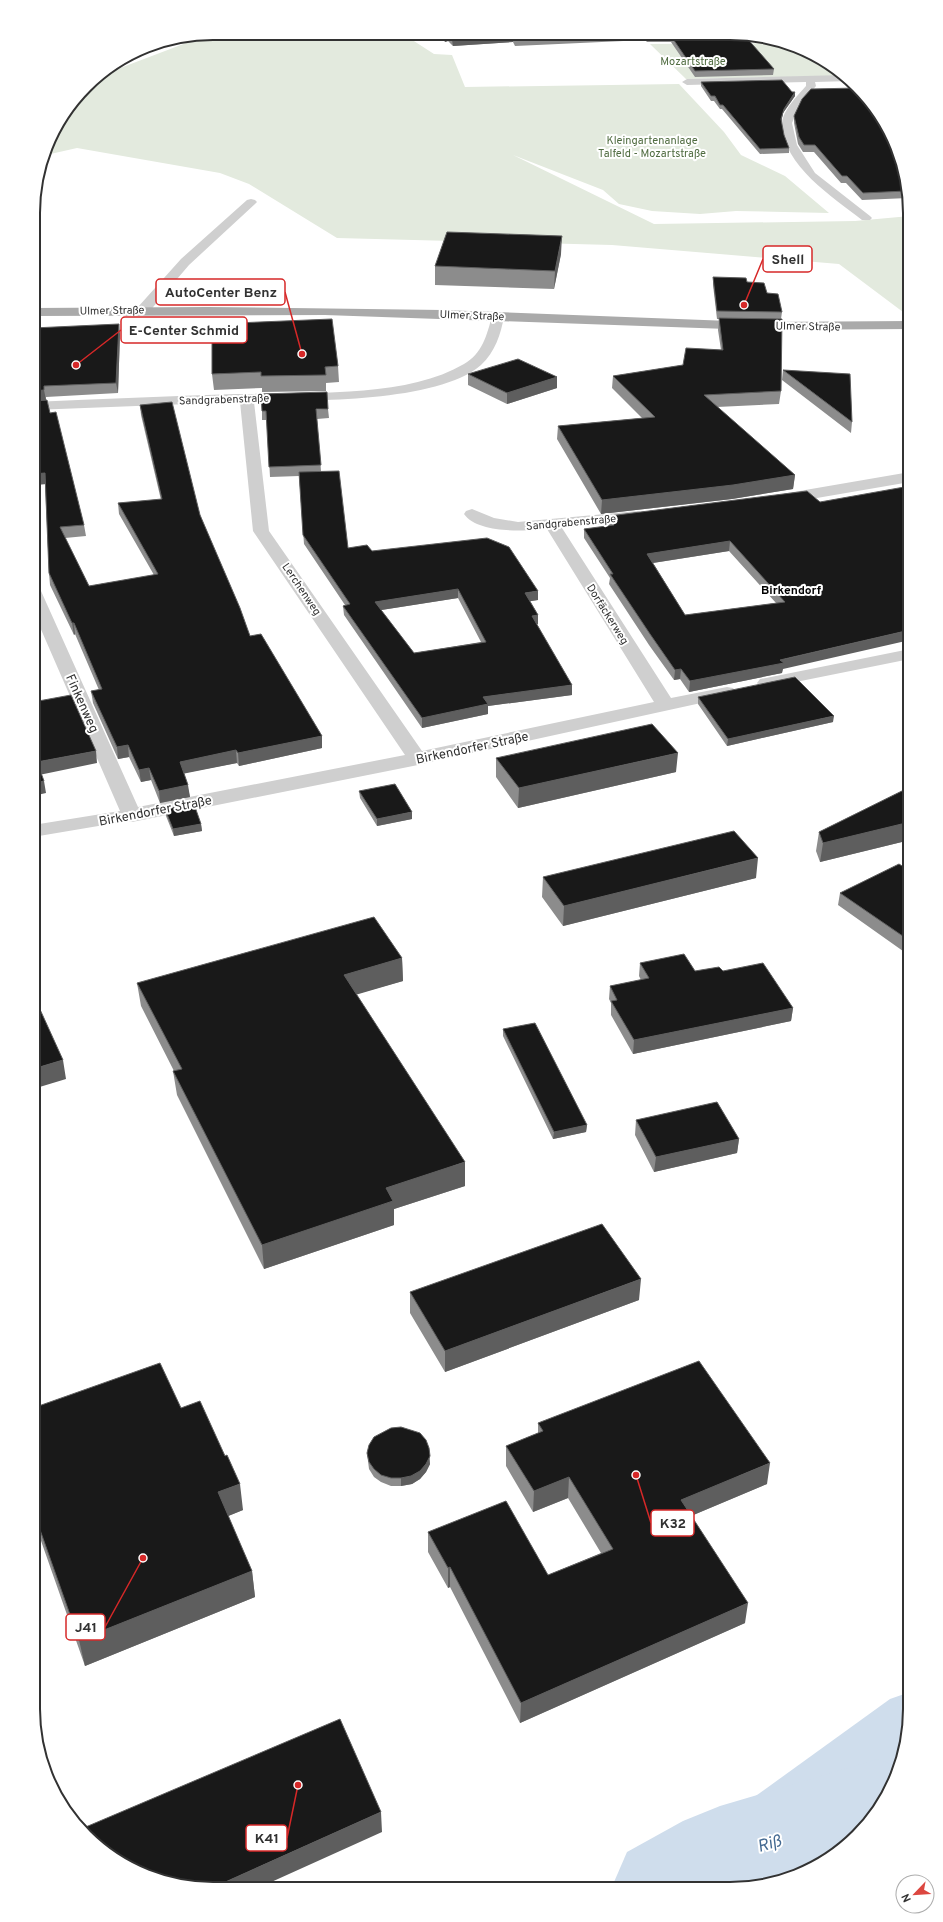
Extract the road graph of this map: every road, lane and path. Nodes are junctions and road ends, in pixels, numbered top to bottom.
1 (838, 78) edge
2 (810, 79) junction
3 (687, 82) dead end
4 (251, 202) dead end
5 (866, 218) dead end
6 (144, 310) junction
7 (40, 312) edge
8 (498, 316) junction
9 (903, 325) edge
10 (247, 398) junction
11 (40, 406) edge
12 (903, 478) edge
13 (768, 501) edge
14 (472, 514) dead end
15 (652, 515) edge
16 (552, 524) junction
17 (40, 607) edge
18 (903, 655) edge
19 (665, 704) junction
20 (418, 759) junction
21 (132, 816) junction
22 (40, 830) edge

1 - 2 street
2 - 3 street
2 - 5 street
4 - 6 street
6 - 7 main road, Ulmer Straße
6 - 8 main road, Ulmer Straße
8 - 9 main road, Ulmer Straße
8 - 10 street, Sandgrabenstraße
10 - 11 street, Sandgrabenstraße
10 - 20 street, Lerchenweg
12 - 13 street
14 - 16 street, Sandgrabenstraße
15 - 16 street, Sandgrabenstraße
16 - 19 street, Dorfäckerweg
17 - 21 street, Finkenweg
18 - 19 street, Birkendorfer Straße
19 - 20 street, Birkendorfer Straße
20 - 21 street, Birkendorfer Straße
21 - 22 street, Birkendorfer Straße

